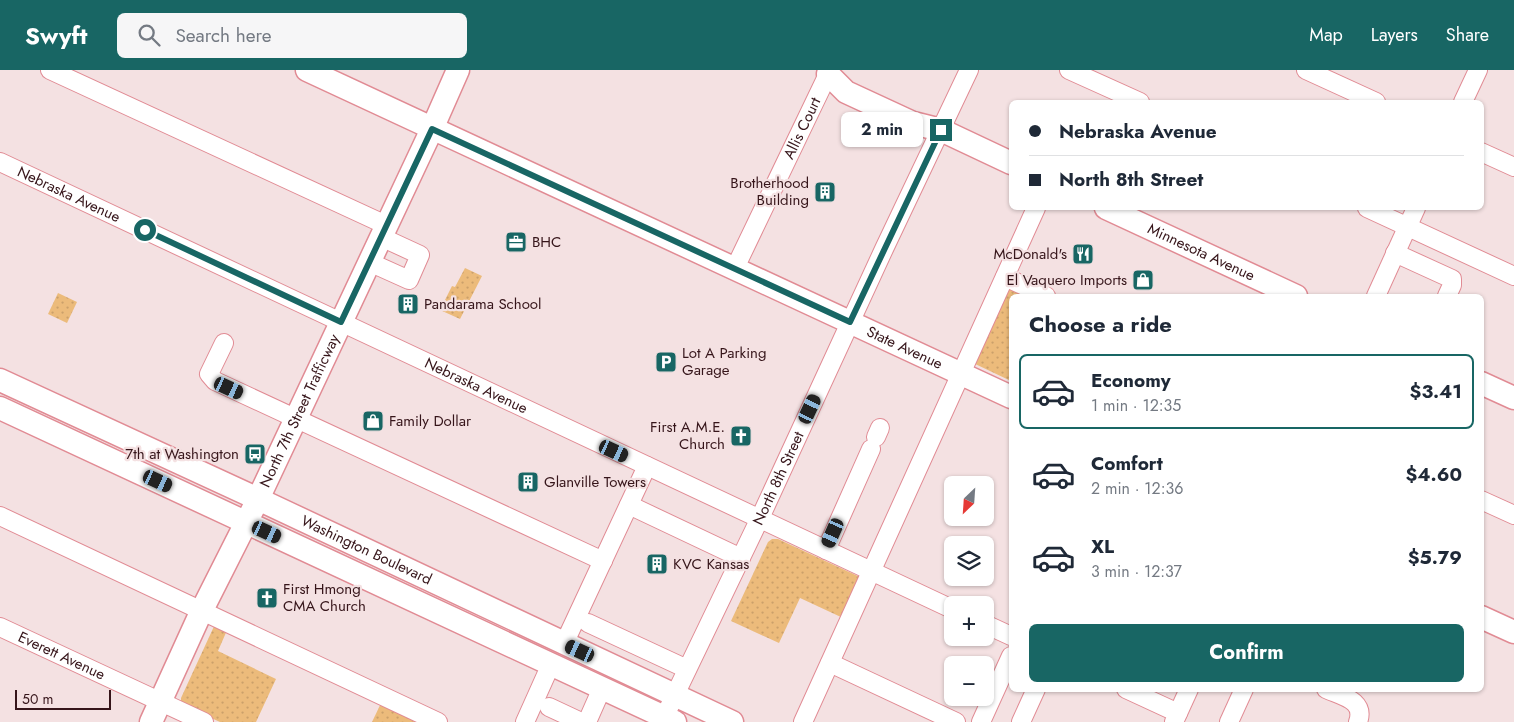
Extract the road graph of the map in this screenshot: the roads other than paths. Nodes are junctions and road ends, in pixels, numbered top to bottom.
1 (50, 70) edge
2 (307, 70) edge
3 (458, 70) edge
4 (969, 70) edge
5 (1069, 70) edge
6 (1306, 70) edge
7 (1478, 70) edge
8 (825, 71) edge
9 (1136, 100) edge
10 (1372, 100) edge
11 (1464, 100) edge
12 (432, 129) junction
13 (941, 130) junction
14 (1484, 153) edge
15 (0, 162) edge
16 (1009, 162) edge
17 (1514, 167) edge
18 (1035, 210) edge
19 (1110, 210) edge
20 (1371, 210) edge
21 (1415, 210) edge
22 (1407, 226) junction
23 (384, 231) junction
24 (1395, 253) junction
25 (369, 262) junction
26 (735, 268) junction
27 (1514, 276) edge
28 (1005, 277) junction
29 (1042, 294) edge
30 (1292, 294) edge
31 (1377, 294) edge
32 (1448, 294) edge
33 (341, 322) junction
34 (850, 322) junction
35 (224, 343) dead end
36 (961, 374) junction
37 (0, 380) edge
38 (1484, 383) edge
39 (1009, 396) edge
40 (1514, 398) edge
41 (0, 408) edge
42 (296, 418) junction
43 (876, 438) dead end
44 (647, 466) junction
45 (258, 499) junction
46 (1484, 501) edge
47 (629, 506) junction
48 (1514, 515) edge
49 (0, 516) edge
50 (760, 518) junction
51 (246, 522) junction
52 (826, 550) junction
53 (741, 558) junction
54 (603, 561) junction
55 (872, 571) junction
56 (944, 604) edge
57 (202, 610) junction
58 (1484, 618) edge
59 (588, 623) dead end
60 (0, 627) edge
61 (994, 628) edge
62 (1514, 632) edge
63 (1009, 635) edge
64 (564, 644) junction
65 (1009, 660) edge
66 (830, 663) junction
67 (552, 664) junction
68 (687, 669) junction
69 (602, 688) junction
70 (1035, 692) edge
71 (1131, 692) edge
72 (1188, 692) edge
73 (1243, 692) edge
74 (1332, 692) edge
75 (675, 695) junction
76 (161, 702) junction
77 (548, 707) dead end
78 (1177, 719) edge
79 (667, 720) edge
80 (590, 721) edge
81 (151, 722) edge
82 (204, 722) edge
83 (438, 722) edge
84 (525, 722) edge
85 (732, 722) edge
86 (804, 722) edge
87 (956, 722) edge
88 (981, 722) edge
89 (1020, 722) edge
90 (1229, 722) edge
91 (1358, 722) edge

1 - 23 street
2 - 12 main road, State Avenue
3 - 12 main road, North 7th Street Trafficway
4 - 13 street, North 8th Street
5 - 9 street
6 - 10 street
7 - 11 street
8 - 13 main road
8 - 26 street, Allis Court
12 - 23 main road, North 7th Street Trafficway
12 - 26 main road, State Avenue
13 - 16 main road
13 - 34 street, North 8th Street
14 - 17 street
15 - 33 street, Nebraska Avenue
18 - 28 street
19 - 30 main road, Minnesota Avenue
20 - 22 street
21 - 22 street
22 - 24 street
22 - 27 street
23 - 25 main road, North 7th Street Trafficway
23 - 25 street
24 - 31 street
24 - 32 street
25 - 33 main road, North 7th Street Trafficway
26 - 34 main road, State Avenue
28 - 29 street
28 - 36 street
33 - 42 main road, North 7th Street Trafficway
33 - 44 street, Nebraska Avenue
34 - 36 main road, State Avenue
34 - 50 street, North 8th Street
35 - 42 street
36 - 39 main road, State Avenue
36 - 55 street
37 - 45 main road, Washington Boulevard
38 - 40 main road
41 - 51 main road, Washington Boulevard
42 - 45 main road, North 7th Street Trafficway
42 - 54 street
43 - 52 street
44 - 47 street
44 - 50 street, Nebraska Avenue
45 - 51 main road, North 7th Street Trafficway
45 - 64 main road, Washington Boulevard
46 - 48 street
47 - 53 street
47 - 54 street
49 - 57 street
50 - 52 street, Nebraska Avenue
50 - 53 street, North 8th Street
51 - 57 main road, North 7th Street Trafficway
51 - 67 main road, Washington Boulevard
52 - 55 street, Nebraska Avenue
53 - 68 street, North 8th Street
54 - 64 street
55 - 56 street, Nebraska Avenue
55 - 66 street
57 - 76 main road, North 7th Street Trafficway
57 - 83 street
58 - 62 main road
59 - 68 street
60 - 76 street, Everett Avenue
61 - 63 street
64 - 75 main road, Washington Boulevard
65 - 88 street
66 - 86 street
66 - 87 street
67 - 69 main road, Washington Boulevard
67 - 84 street
68 - 75 street, North 8th Street
69 - 79 main road, Washington Boulevard
69 - 80 street
70 - 89 street
71 - 78 street
72 - 78 street
73 - 90 street
74 - 91 street
75 - 79 street, North 8th Street
75 - 85 main road, Washington Boulevard
76 - 81 main road, North 7th Street Trafficway
76 - 82 street, Everett Avenue
77 - 80 street

